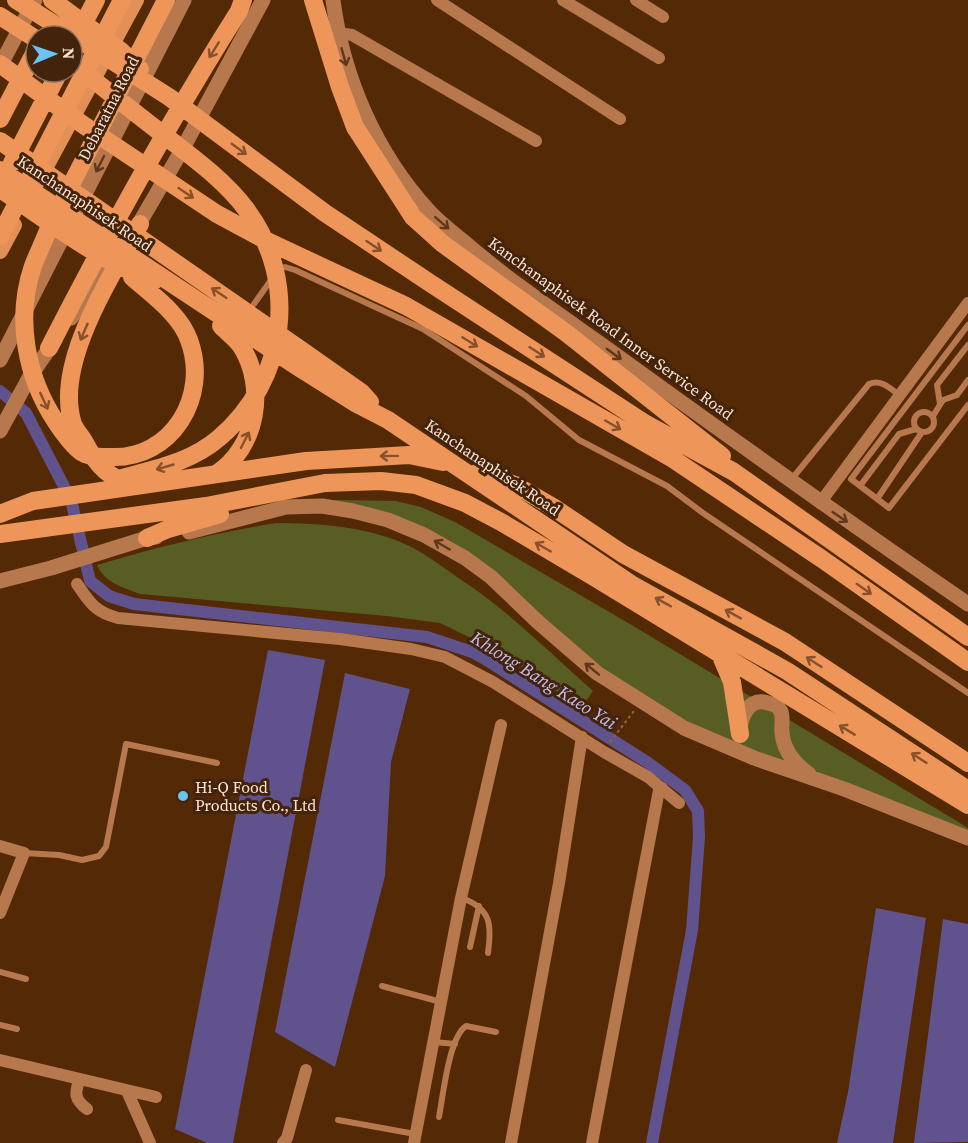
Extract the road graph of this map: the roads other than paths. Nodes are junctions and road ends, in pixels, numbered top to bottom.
1 (15, 0) edge
2 (35, 0) edge
3 (52, 0) edge
4 (62, 0) edge
5 (89, 0) edge
6 (96, 0) edge
7 (122, 0) edge
8 (136, 0) edge
9 (166, 0) edge
10 (184, 0) edge
11 (243, 0) edge
12 (262, 0) edge
13 (311, 0) edge
14 (333, 0) edge
15 (437, 0) edge
16 (563, 0) edge
17 (636, 0) edge
18 (0, 16) edge
19 (663, 17) dead end
20 (50, 24) edge
21 (76, 24) edge
22 (83, 24) edge
23 (24, 31) edge
24 (337, 33) junction
25 (659, 58) dead end
26 (0, 64) edge
27 (84, 72) edge
28 (24, 73) edge
29 (45, 84) edge
30 (53, 84) edge
31 (169, 97) junction
32 (0, 119) edge
33 (620, 119) dead end
34 (0, 141) edge
35 (536, 141) dead end
36 (0, 170) edge
37 (0, 188) edge
38 (140, 224) junction
39 (0, 236) edge
40 (0, 251) edge
41 (124, 270) junction
42 (968, 303) edge
43 (254, 304) dead end
44 (968, 325) edge
45 (959, 336) junction
46 (968, 344) edge
47 (49, 348) junction
48 (3, 354) edge
49 (968, 380) edge
50 (901, 400) junction
51 (940, 404) junction
52 (968, 405) edge
53 (917, 414) junction
54 (933, 416) junction
55 (388, 420) junction
56 (933, 427) junction
57 (1, 430) edge
58 (919, 431) junction
59 (945, 435) junction
60 (734, 472) junction
61 (790, 481) junction
62 (325, 483) junction
63 (860, 486) junction
64 (877, 499) junction
65 (33, 501) junction
66 (820, 502) junction
67 (0, 514) edge
68 (0, 534) edge
69 (147, 538) junction
70 (0, 581) edge
71 (78, 584) dead end
72 (968, 603) edge
73 (968, 625) edge
74 (968, 637) edge
75 (720, 654) junction
76 (968, 662) edge
77 (968, 693) edge
78 (501, 725) dead end
79 (740, 734) junction
80 (582, 737) junction
81 (754, 758) junction
82 (217, 763) dead end
83 (968, 764) edge
84 (816, 779) junction
85 (662, 788) junction
86 (968, 790) edge
87 (679, 803) dead end
88 (968, 805) edge
89 (968, 838) edge
90 (0, 846) edge
91 (24, 853) junction
92 (461, 898) junction
93 (479, 906) junction
94 (0, 913) edge
95 (470, 947) dead end
96 (488, 952) dead end
97 (0, 972) edge
98 (26, 979) dead end
99 (382, 986) dead end
100 (442, 1002) junction
101 (0, 1025) edge
102 (17, 1029) dead end
103 (496, 1032) dead end
104 (434, 1042) junction
105 (455, 1044) junction
106 (0, 1060) edge
107 (306, 1070) dead end
108 (79, 1080) junction
109 (127, 1092) junction
110 (156, 1097) dead end
111 (87, 1108) dead end
112 (439, 1117) dead end
113 (338, 1119) dead end
114 (415, 1139) edge
115 (150, 1143) edge
116 (283, 1143) edge
117 (511, 1143) edge
118 (592, 1143) edge

1 - 26 main road
1 - 31 highway
2 - 26 main road
3 - 31 highway
4 - 20 highway
5 - 21 highway
6 - 22 highway
7 - 39 highway
8 - 40 highway, Debaratna Road
9 -> 41 highway
10 -> 48 main road, Debaratna Road
11 -> 47 highway
12 - 38 main road
13 - 60 highway
13 - 73 highway
14 - 24 main road, Kanchanaphisek Road Inner Service Road
15 - 33 street
16 - 25 street
17 - 19 street
18 - 23 highway
24 - 35 street
24 -> 61 main road, Kanchanaphisek Road Inner Service Road
26 -> 76 highway
27 -> 65 highway
28 - 32 highway
29 - 36 highway
30 - 37 highway
31 -> 60 highway
55 -> 34 highway
36 - 55 highway, Kanchanaphisek Road
37 - 41 highway
38 -> 41 highway
38 - 47 main road
42 - 50 street
43 - 77 lane
44 - 45 lane
45 - 46 lane
45 - 50 lane
46 - 51 lane
47 - 57 main road
49 - 51 lane
50 - 53 lane
50 - 61 lane
50 - 63 lane
50 - 66 street
51 - 54 lane
52 - 59 lane
53 - 54 lane
53 - 58 lane
54 - 56 lane
86 -> 55 highway, Kanchanaphisek Road
56 - 58 lane
56 - 59 lane
58 - 63 lane
58 - 64 lane
59 - 64 lane
60 - 74 highway
61 - 66 main road, Kanchanaphisek Road Inner Service Road
62 - 68 highway
62 - 69 highway
75 -> 62 highway
63 - 64 lane
65 - 67 highway
83 -> 65 highway
66 -> 72 main road, Kanchanaphisek Road Inner Service Road
69 - 70 main road
81 -> 69 main road
71 - 80 street
75 - 79 highway
88 -> 75 highway
78 - 92 street
79 - 81 main road
79 - 84 main road
80 - 85 street
80 - 117 street
81 - 84 main road
82 - 91 lane
84 - 89 main road
85 - 87 street
85 - 118 street
90 - 91 street
91 - 94 street
92 - 93 lane
92 - 100 street
93 - 95 lane
93 - 96 lane
97 - 98 lane
99 - 100 lane
100 - 104 street
101 - 102 lane
103 - 105 lane
104 - 105 lane
104 - 114 street
105 - 112 lane
106 - 108 street
107 - 116 street
108 - 109 street
108 - 111 street
109 - 110 street
109 - 115 street
113 - 114 lane

